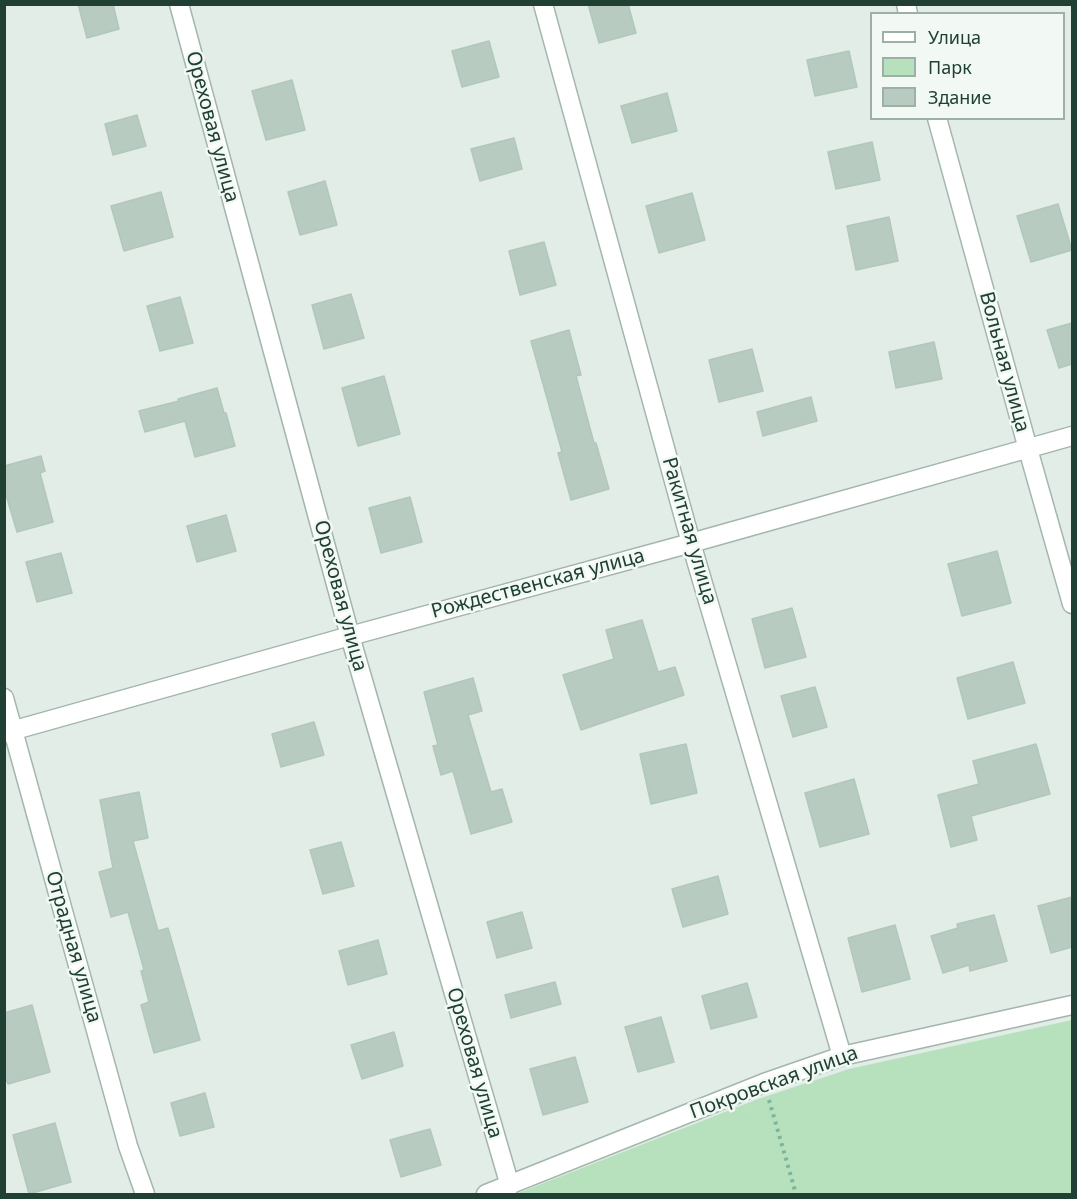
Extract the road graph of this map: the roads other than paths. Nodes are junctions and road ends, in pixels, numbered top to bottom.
1 (179, 4) edge
2 (543, 4) edge
3 (938, 120) edge
4 (1072, 436) edge
5 (1028, 449) junction
6 (691, 543) junction
7 (1072, 604) edge
8 (350, 636) junction
9 (4, 698) edge
10 (9, 732) edge
11 (1072, 1005) edge
12 (842, 1056) junction
13 (510, 1186) junction
14 (145, 1194) edge
15 (486, 1194) edge

1 - 8 street, Ореховая улица
2 - 6 street, Ракитная улица
3 - 5 street, Вольная улица
4 - 5 street, Рождественская улица
5 - 6 street, Рождественская улица
5 - 7 street, Вольная улица
6 - 8 street, Рождественская улица
6 - 12 street, Ракитная улица
8 - 10 street, Рождественская улица
8 - 13 street, Ореховая улица
9 - 10 street, Отрадная улица
10 - 14 street, Отрадная улица
11 - 12 street, Покровская улица
12 - 13 street, Покровская улица
13 - 15 street, Покровская улица

